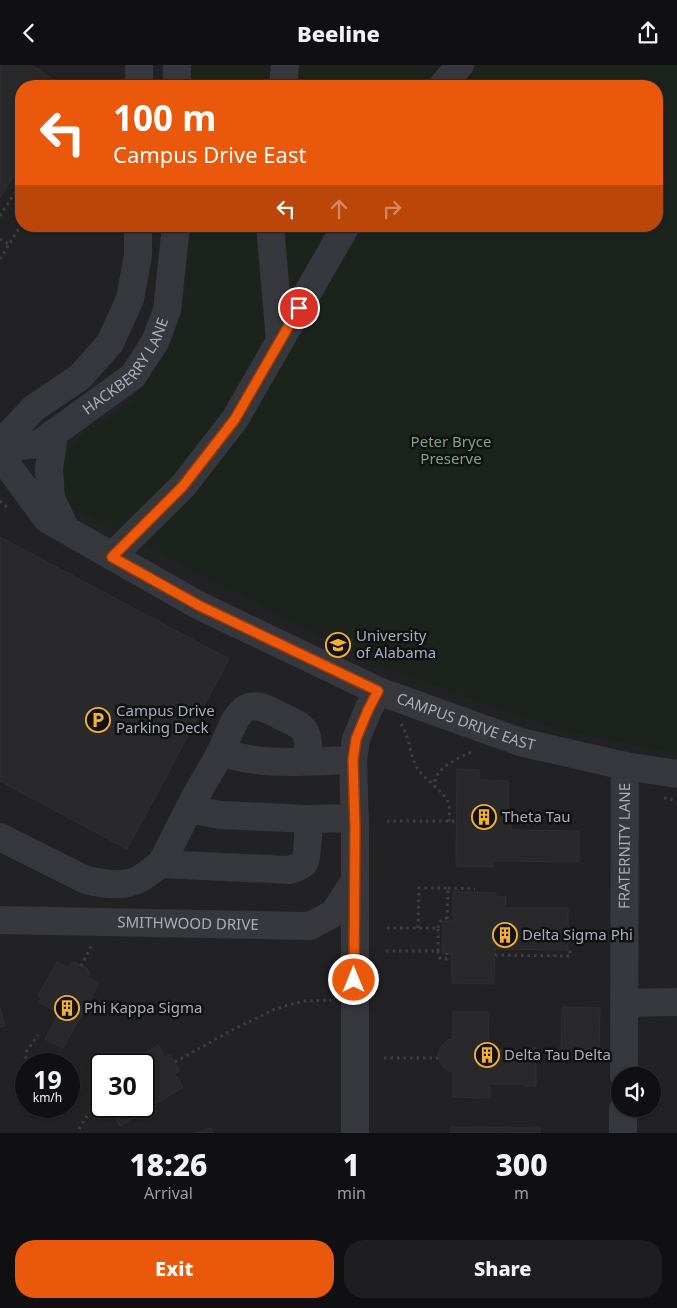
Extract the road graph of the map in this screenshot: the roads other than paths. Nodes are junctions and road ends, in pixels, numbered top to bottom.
1 (139, 65) edge
2 (177, 65) edge
3 (285, 65) edge
4 (460, 65) edge
5 (139, 80) edge
6 (177, 80) edge
7 (284, 80) edge
8 (447, 80) edge
9 (138, 232) edge
10 (175, 232) edge
11 (271, 232) edge
12 (343, 232) edge
13 (280, 341) junction
14 (54, 433) junction
15 (0, 445) edge
16 (0, 448) edge
17 (0, 455) edge
18 (66, 530) junction
19 (112, 557) junction
20 (378, 691) junction
21 (221, 752) junction
22 (353, 760) junction
23 (309, 761) junction
24 (625, 766) junction
25 (677, 774) edge
26 (189, 809) junction
27 (355, 818) junction
28 (309, 819) junction
29 (5, 846) edge
30 (161, 864) junction
31 (354, 882) junction
32 (0, 920) edge
33 (677, 1002) edge
34 (624, 1003) junction
35 (624, 1067) edge
36 (623, 1117) edge
37 (355, 1133) edge
38 (623, 1133) edge

1 - 5 street
2 - 6 street
3 - 7 street
4 - 8 street
9 - 15 street, HACKBERRY LANE
10 - 14 street, HACKBERRY LANE
11 - 13 street
12 - 13 street
13 - 19 street
14 - 16 street, HACKBERRY LANE
14 - 18 street
17 - 18 street, CAMPUS DRIVE EAST
18 - 19 street, CAMPUS DRIVE EAST
19 - 20 street, CAMPUS DRIVE EAST
20 - 22 street
20 - 24 street, CAMPUS DRIVE EAST
21 - 23 street
21 - 23 street
21 - 26 street
22 - 23 street
22 - 27 street
24 - 25 street, CAMPUS DRIVE EAST
24 - 34 street, FRATERNITY LANE
26 - 28 street
26 - 30 street
27 - 28 street
27 - 31 street
28 - 30 street
29 - 30 street
31 - 32 street, SMITHWOOD DRIVE
31 - 37 street
33 - 34 street
34 - 35 street, FRATERNITY LANE
36 - 38 street

